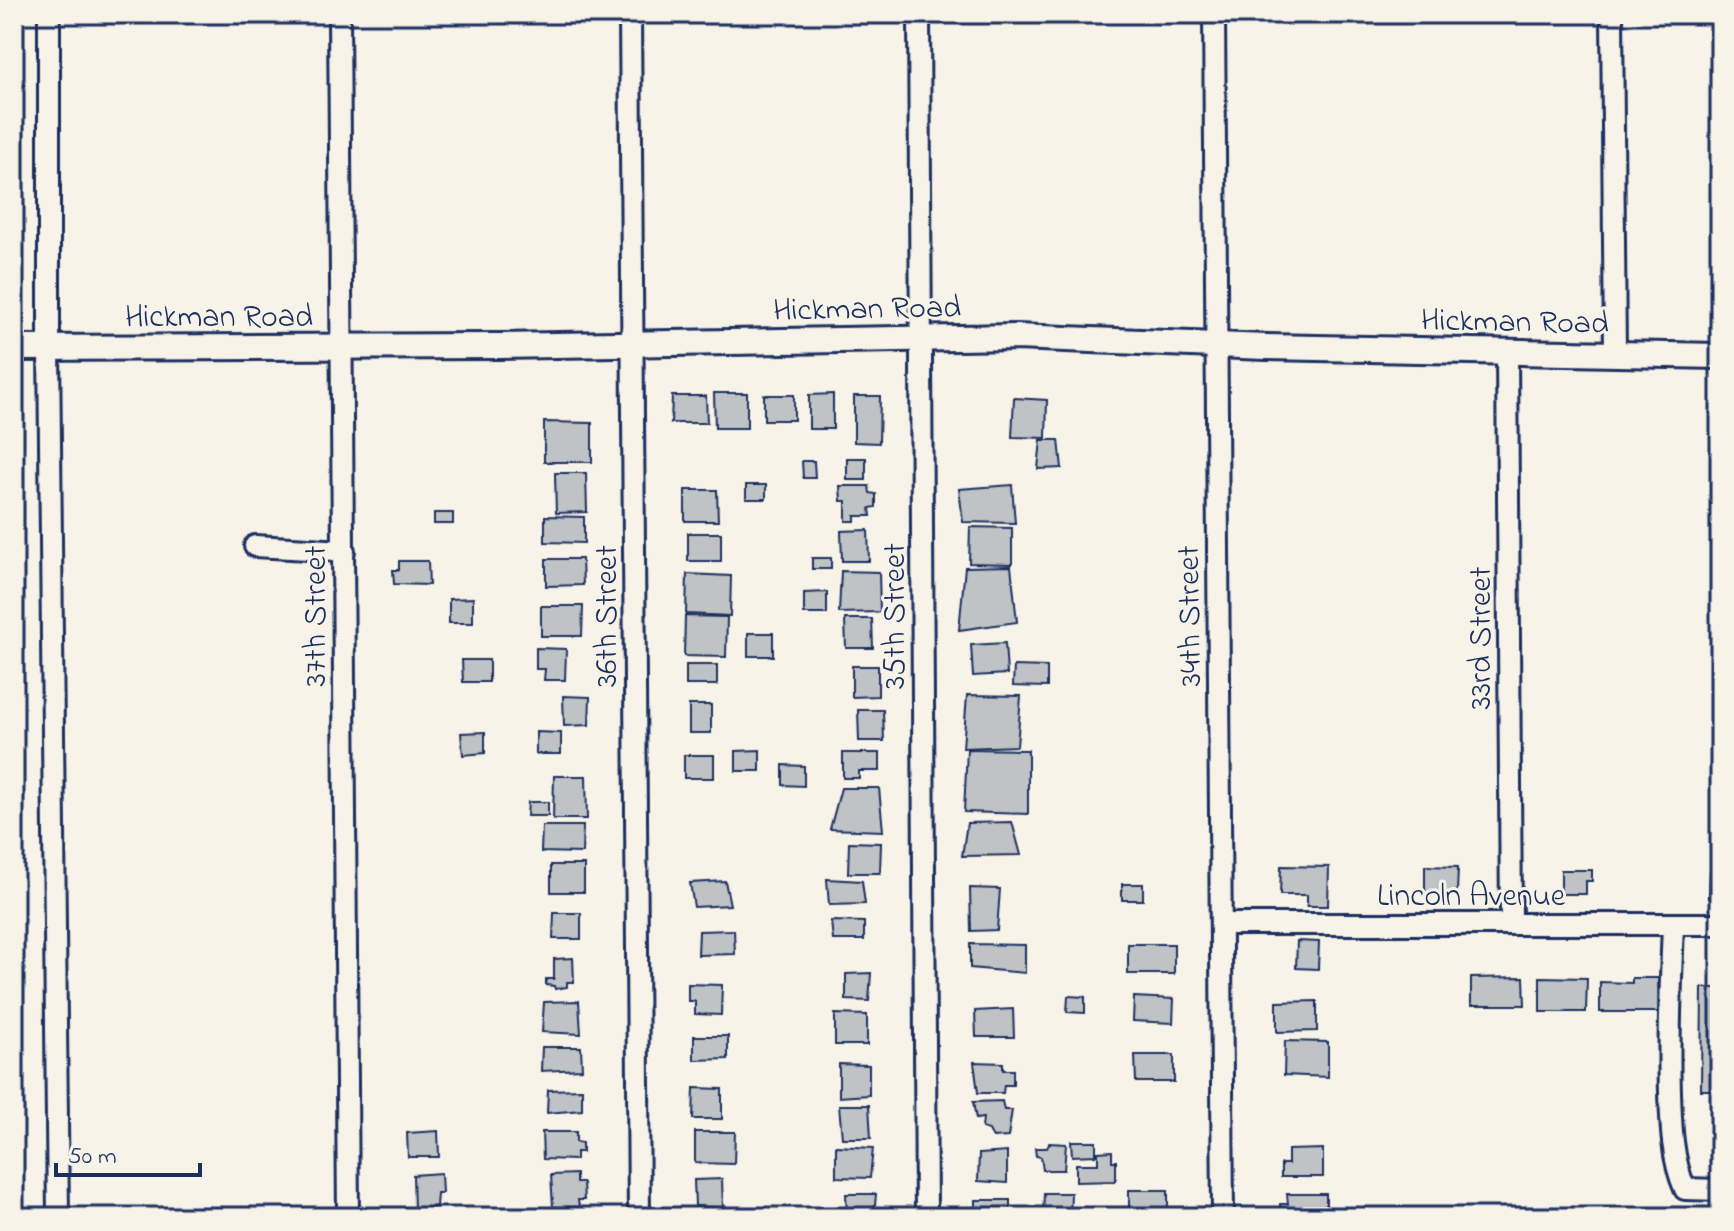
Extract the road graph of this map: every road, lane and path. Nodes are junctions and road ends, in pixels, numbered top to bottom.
1 (49, 14) edge
2 (339, 14) edge
3 (630, 14) edge
4 (919, 14) edge
5 (1214, 14) edge
6 (1612, 14) edge
7 (922, 338) junction
8 (633, 343) junction
9 (1216, 345) junction
10 (342, 346) junction
11 (49, 347) junction
12 (14, 348) edge
13 (1507, 352) junction
14 (1615, 354) junction
15 (1720, 356) edge
16 (255, 546) dead end
17 (344, 551) junction
18 (1221, 924) junction
19 (1511, 924) junction
20 (1720, 924) edge
21 (1673, 925) junction
22 (1720, 1190) edge
23 (58, 1217) edge
24 (348, 1217) edge
25 (639, 1217) edge
26 (926, 1217) edge
27 (1223, 1217) edge

1 - 11 street
2 - 10 street, 37th Street
3 - 8 street, 36th Street
4 - 7 street, 35th Street
5 - 9 street, 34th Street
6 - 14 street
7 - 8 main road, Hickman Road
7 - 9 main road, Hickman Road
7 - 26 street, 35th Street
8 - 10 main road, Hickman Road
8 - 25 street, 36th Street
9 - 13 main road, Hickman Road
9 - 18 street, 34th Street
10 - 11 main road, Hickman Road
10 - 17 street, 37th Street
11 - 12 main road, Hickman Road
11 - 23 street
13 - 14 main road, Hickman Road
13 - 19 street, 33rd Street
14 - 15 main road, Hickman Road
16 - 17 street
17 - 24 street, 37th Street
18 - 19 street, Lincoln Avenue
18 - 27 street, 34th Street
19 - 21 street, Lincoln Avenue
20 - 21 street, Lincoln Avenue
21 - 22 street

